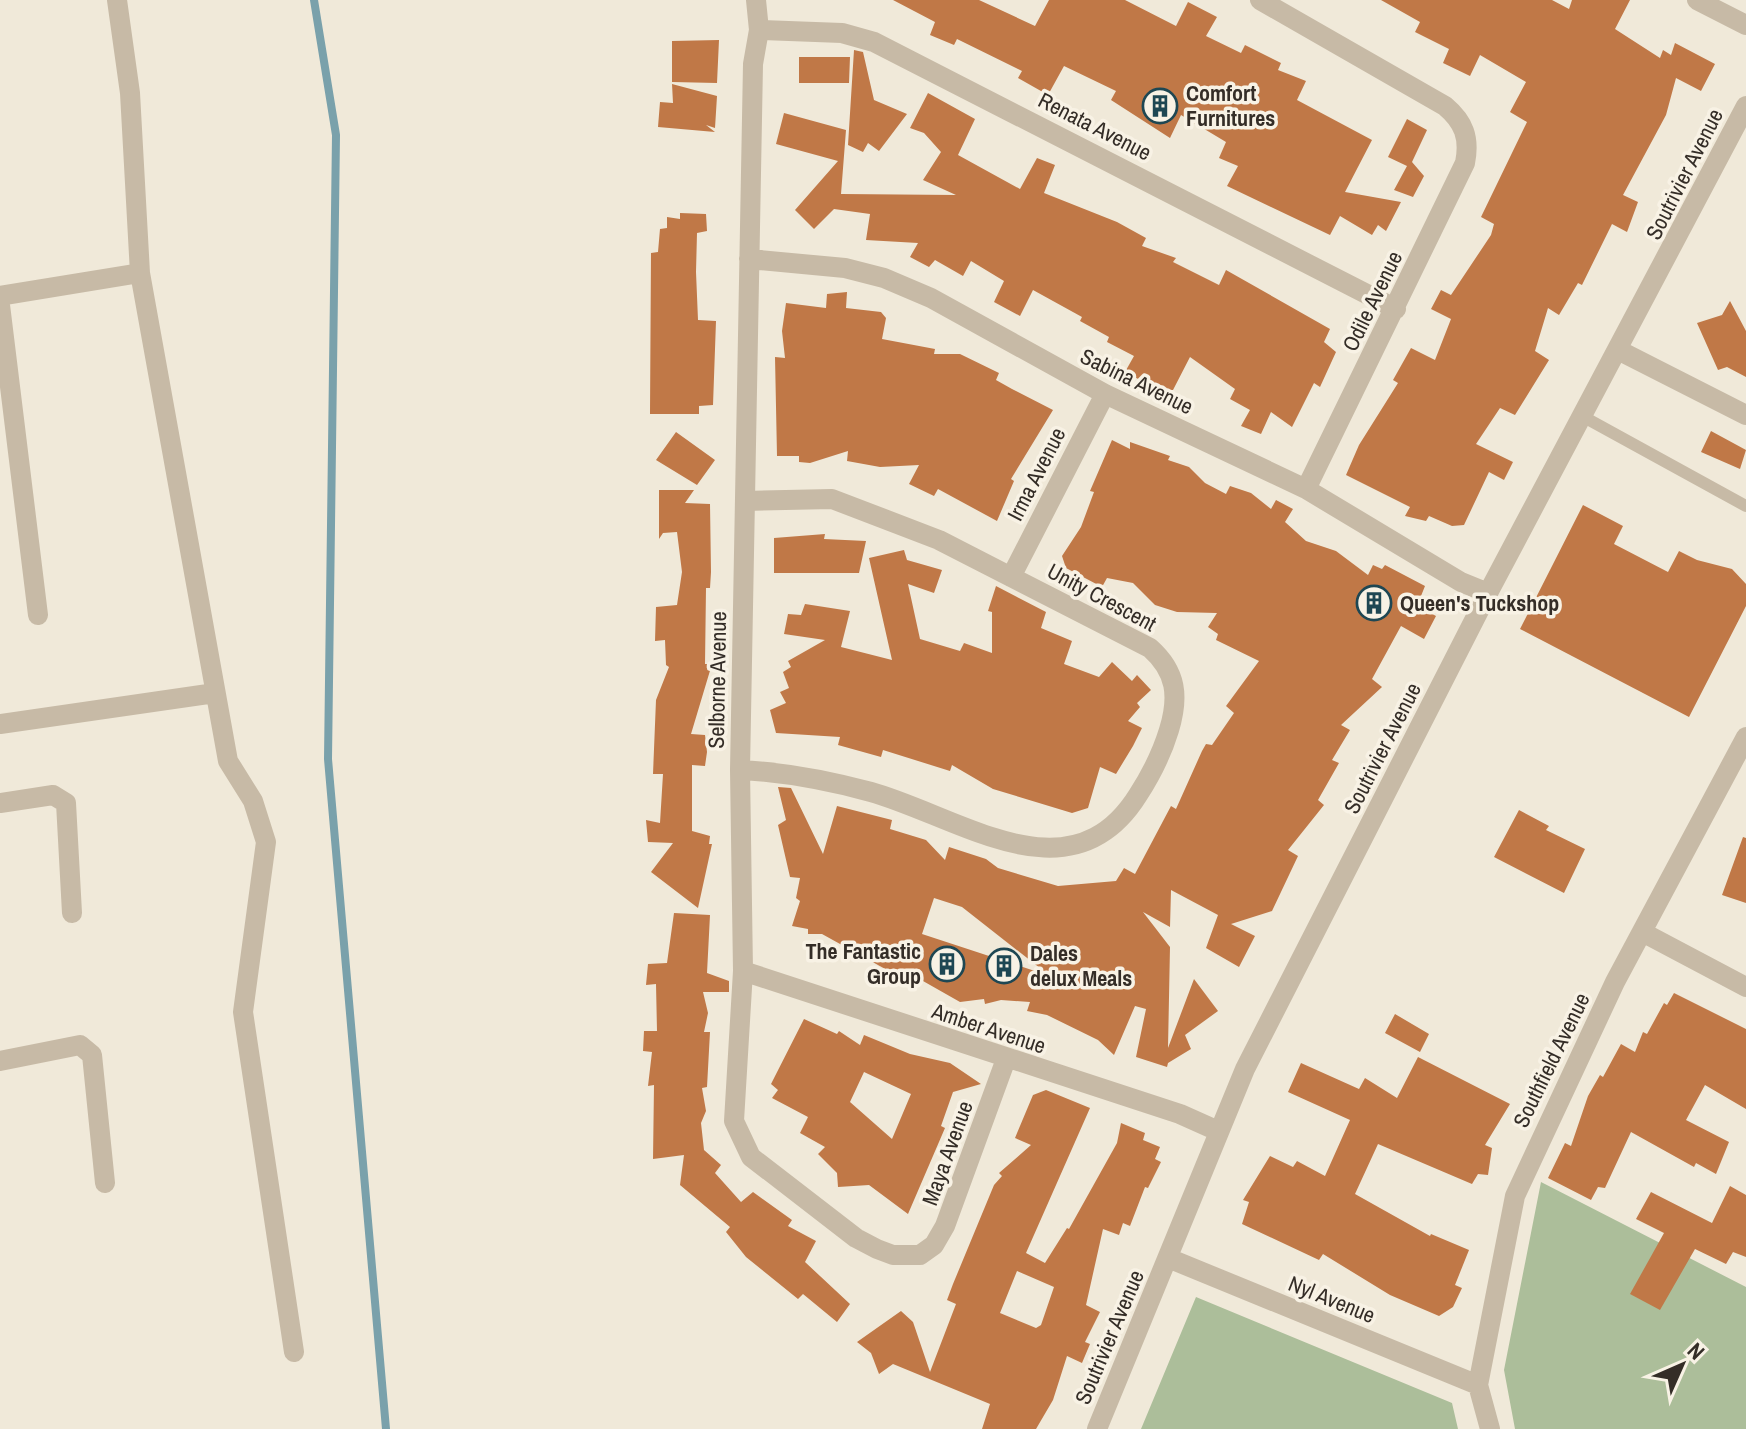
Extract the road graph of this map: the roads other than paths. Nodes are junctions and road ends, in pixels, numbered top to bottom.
1 (117, 0) edge
2 (756, 0) edge
3 (1260, 0) edge
4 (1697, 0) edge
5 (1746, 25) edge
6 (759, 30) junction
7 (1746, 106) edge
8 (749, 259) junction
9 (140, 273) junction
10 (0, 296) edge
11 (0, 305) edge
12 (1396, 309) junction
13 (1620, 351) junction
14 (1105, 394) junction
15 (1746, 415) edge
16 (1582, 416) junction
17 (1306, 489) junction
18 (745, 501) junction
19 (1746, 506) edge
20 (1011, 577) junction
21 (1488, 593) junction
22 (38, 615) dead end
23 (215, 693) junction
24 (0, 724) edge
25 (1746, 737) edge
26 (740, 770) junction
27 (0, 803) edge
28 (72, 913) dead end
29 (1644, 933) junction
30 (743, 971) junction
31 (1746, 987) edge
32 (1006, 1059) junction
33 (0, 1061) edge
34 (1218, 1131) junction
35 (105, 1183) dead end
36 (920, 1255) joint
37 (1168, 1258) junction
38 (294, 1352) dead end
39 (1478, 1385) junction
40 (1097, 1429) edge
41 (1490, 1429) edge

1 - 9 street
2 - 6 street, Selborne Avenue
3 - 12 street, Odile Avenue
4 - 5 street
6 - 8 street, Selborne Avenue
6 - 12 street, Renata Avenue
7 - 13 street, Soutrivier Avenue
8 - 14 street, Sabina Avenue
8 - 18 street, Selborne Avenue
9 - 10 street
9 - 23 street
11 - 22 street
12 - 17 street, Odile Avenue
13 - 15 street
13 - 16 street, Soutrivier Avenue
14 - 17 street, Sabina Avenue
14 - 20 street, Irma Avenue
16 - 19 lane
16 - 21 street, Soutrivier Avenue
17 - 21 street, Sabina Avenue
18 - 20 street, Unity Crescent
18 - 26 street, Selborne Avenue
20 - 26 street, Unity Crescent
21 - 34 street, Soutrivier Avenue
23 - 24 street
23 - 38 street
25 - 29 street, Southfield Avenue
26 - 30 street, Selborne Avenue
27 - 28 street
29 - 31 street
29 - 39 street, Southfield Avenue
30 - 32 street, Amber Avenue
30 - 36 street, Selborne Avenue
32 - 34 street, Amber Avenue
32 - 36 street, Maya Avenue
33 - 35 street
34 - 37 street, Soutrivier Avenue
37 - 39 street, Nyl Avenue
37 - 40 street, Soutrivier Avenue
39 - 41 street, Southfield Avenue

